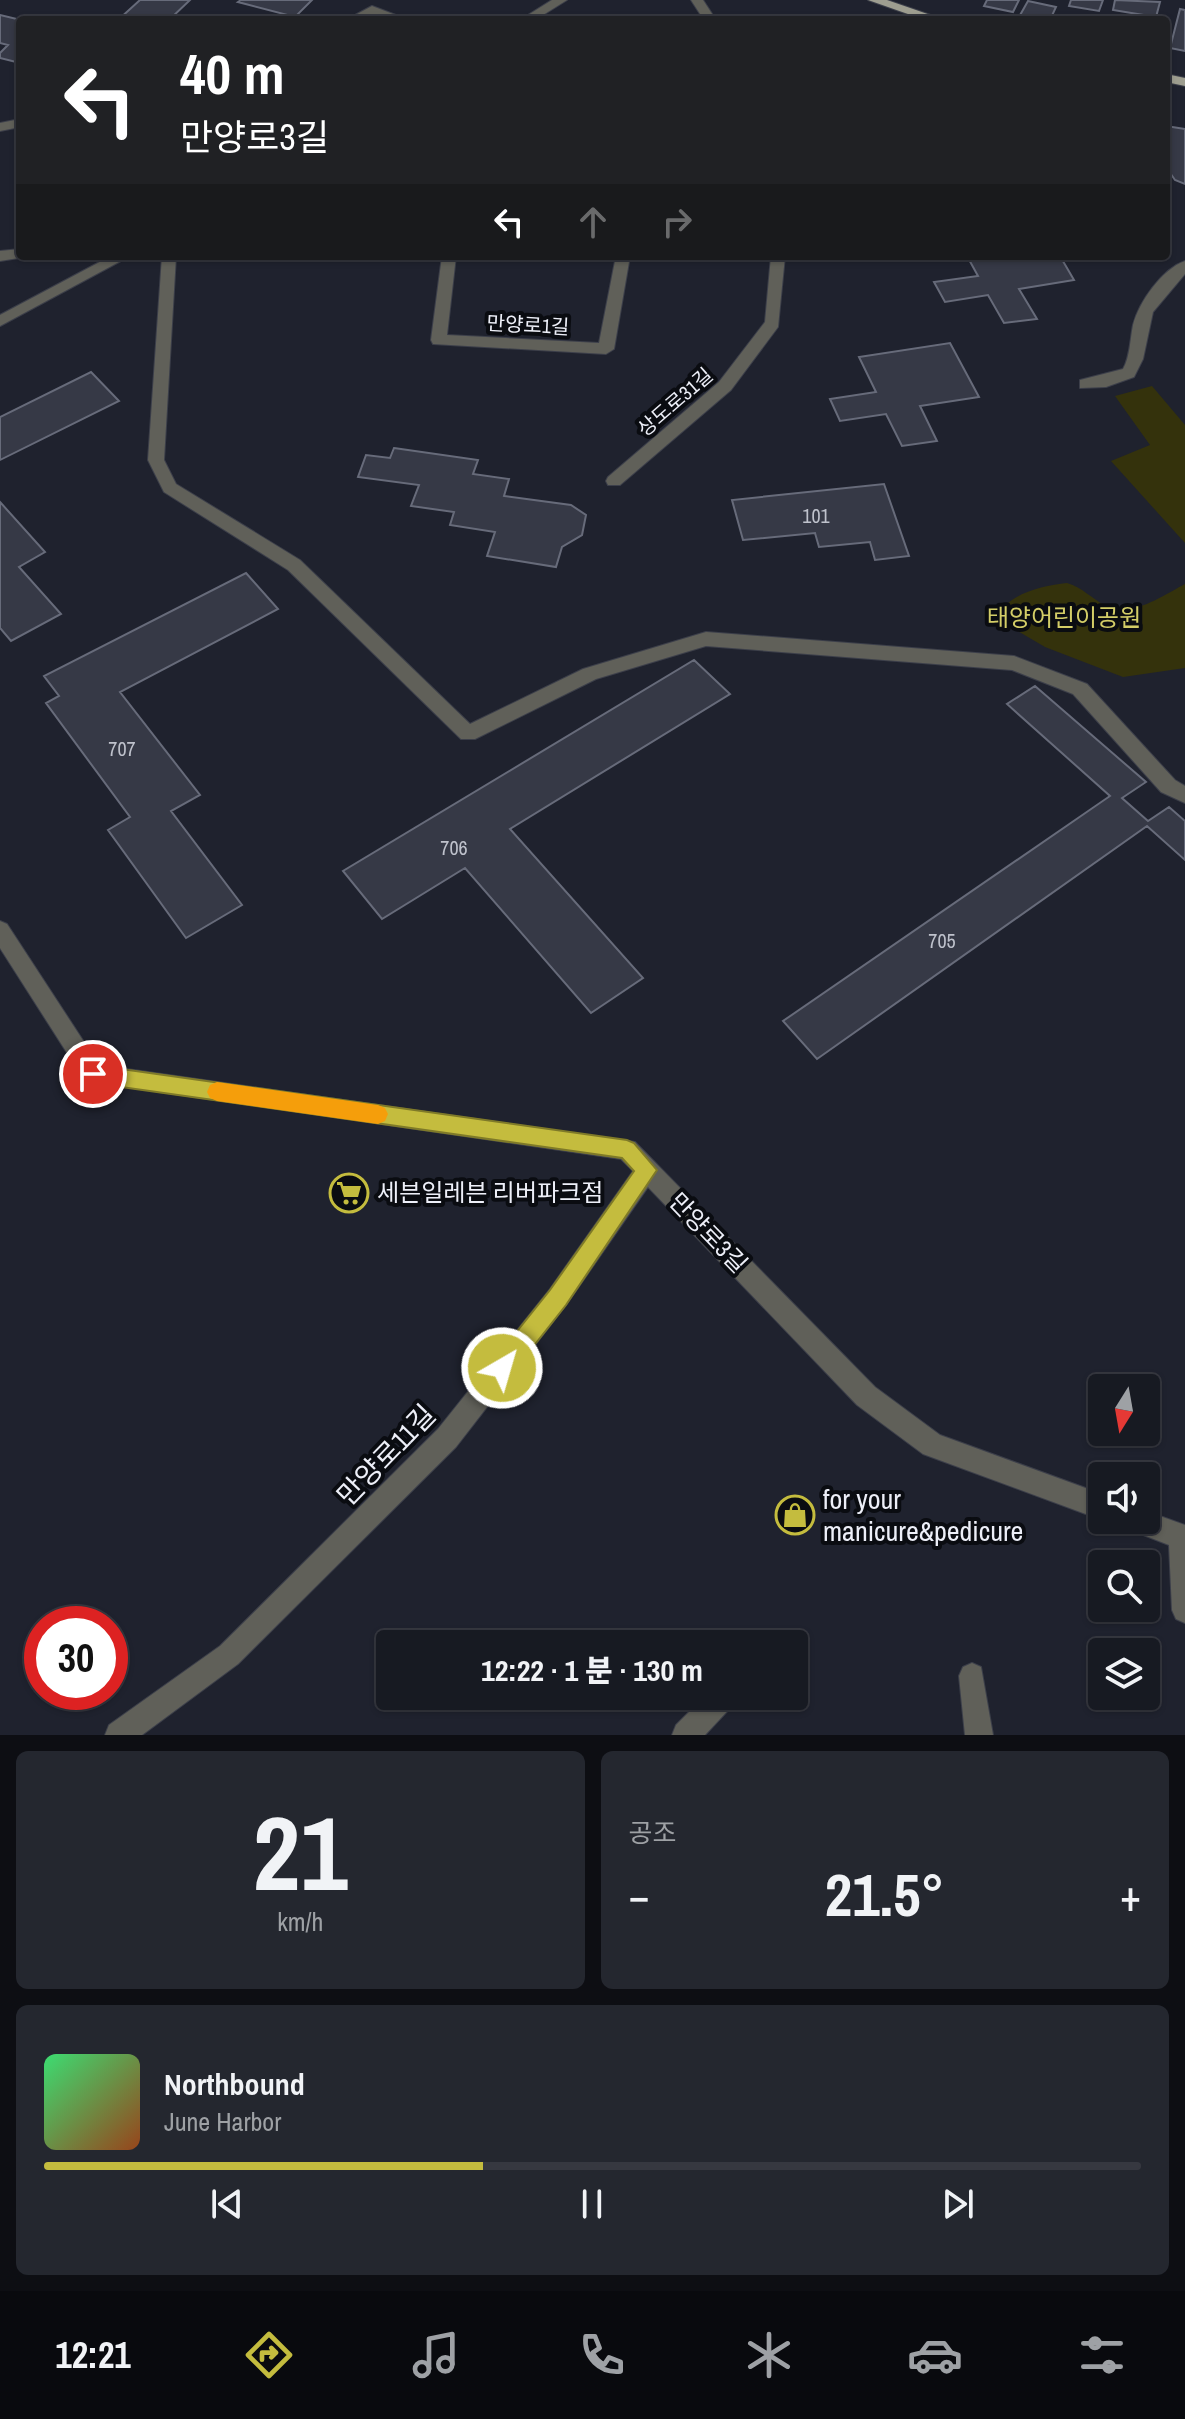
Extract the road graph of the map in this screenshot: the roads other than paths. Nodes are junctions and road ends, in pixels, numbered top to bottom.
1 (561, 0) edge
2 (874, 0) edge
3 (377, 5) edge
4 (359, 16) edge
5 (533, 16) edge
6 (926, 16) edge
7 (115, 260) edge
8 (169, 260) edge
9 (449, 260) edge
10 (622, 260) edge
11 (778, 260) edge
12 (1185, 266) edge
13 (0, 321) edge
14 (1086, 384) dead end
15 (614, 481) dead end
16 (1185, 795) edge
17 (0, 930) edge
18 (647, 1170) junction
19 (1088, 1502) edge
20 (1160, 1528) edge
21 (1183, 1537) edge
22 (1185, 1610) edge
23 (972, 1676) dead end
24 (710, 1710) edge
25 (119, 1735) edge
26 (686, 1735) edge
27 (979, 1735) edge

1 - 5 street
2 - 6 main road
3 - 4 street
7 - 13 street
8 - 16 street
9 - 10 street, 만양로1길
11 - 15 street, 상도로31길
12 - 14 street
17 - 18 street, 만양로3길
18 - 19 street, 만양로3길
18 - 25 street, 만양로11길
20 - 21 street
21 - 22 street
23 - 27 street
24 - 26 street

